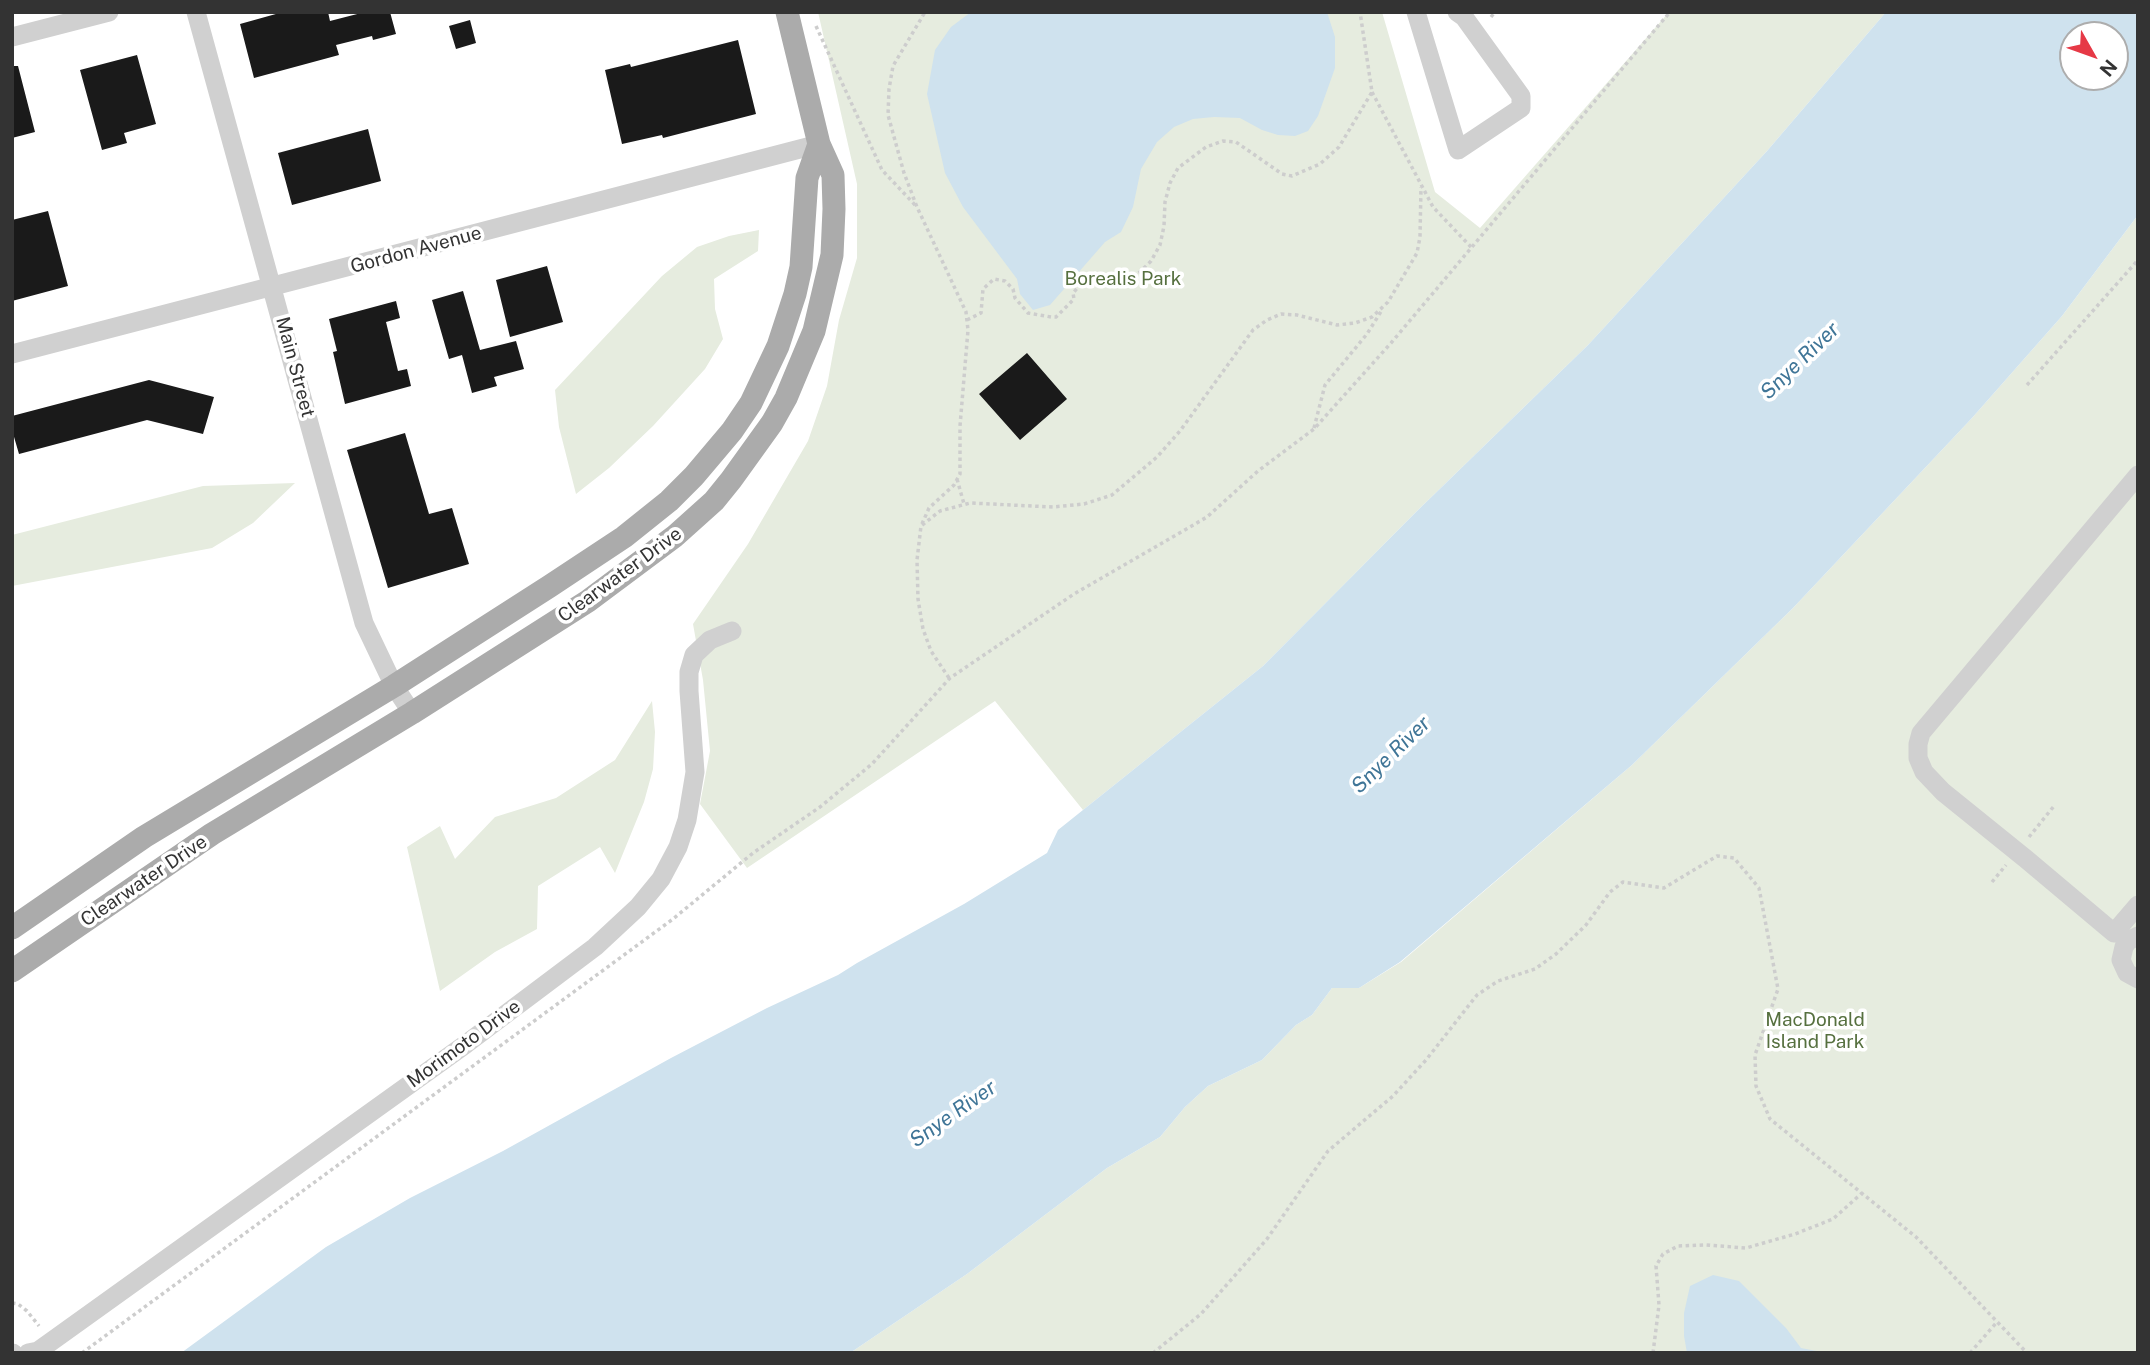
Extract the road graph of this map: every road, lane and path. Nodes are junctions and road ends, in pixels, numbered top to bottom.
1 (109, 12) edge
2 (196, 12) edge
3 (787, 12) edge
4 (925, 12) edge
5 (1360, 12) edge
6 (1416, 12) edge
7 (1457, 12) edge
8 (1495, 12) edge
9 (1671, 12) edge
10 (1491, 17) dead end
11 (817, 26) dead end
12 (12, 37) edge
13 (1372, 92) junction
14 (819, 144) junction
15 (1420, 187) junction
16 (917, 207) junction
17 (1471, 247) junction
18 (2138, 260) edge
19 (273, 287) junction
20 (1385, 305) junction
21 (967, 320) junction
22 (12, 354) edge
23 (2027, 385) dead end
24 (1314, 429) junction
25 (2138, 475) edge
26 (957, 478) junction
27 (964, 504) junction
28 (921, 526) junction
29 (732, 631) dead end
30 (950, 678) junction
31 (394, 686) junction
32 (412, 713) junction
33 (2054, 806) dead end
34 (2017, 852) junction
35 (2138, 905) edge
36 (12, 928) edge
37 (2126, 938) edge
38 (12, 971) edge
39 (2138, 979) edge
40 (1862, 1193) junction
41 (12, 1303) edge
42 (1997, 1322) junction
43 (44, 1332) dead end
44 (28, 1353) edge
45 (82, 1353) edge
46 (1153, 1353) edge
47 (1654, 1353) edge
48 (1970, 1353) edge
49 (2027, 1353) edge

1 - 12 street
2 - 19 street, Main Street
3 - 14 main road
4 - 16 path
5 - 13 path
6 - 7 street
8 - 10 path
9 - 17 path
11 - 16 path
13 - 15 path
13 - 21 path
14 - 19 street, Gordon Avenue
14 - 31 main road, Clearwater Drive
14 - 32 main road, Clearwater Drive
15 - 17 path
15 - 20 path
16 - 21 path
17 - 24 path
18 - 23 path
19 - 22 street, Gordon Avenue
19 - 31 street, Main Street
20 - 24 path
20 - 27 path
21 - 26 path
24 - 30 path
25 - 34 street
26 - 27 path
26 - 28 path
27 - 28 path
28 - 30 path
29 - 44 street, Morimoto Drive
30 - 45 path
31 - 32 street, Main Street
31 - 36 main road, Clearwater Drive
32 - 38 main road, Clearwater Drive
33 - 34 path
34 - 37 street
35 - 37 street
37 - 39 street
40 - 42 path
40 - 46 path
40 - 47 path
41 - 43 path
42 - 48 path
42 - 49 path

